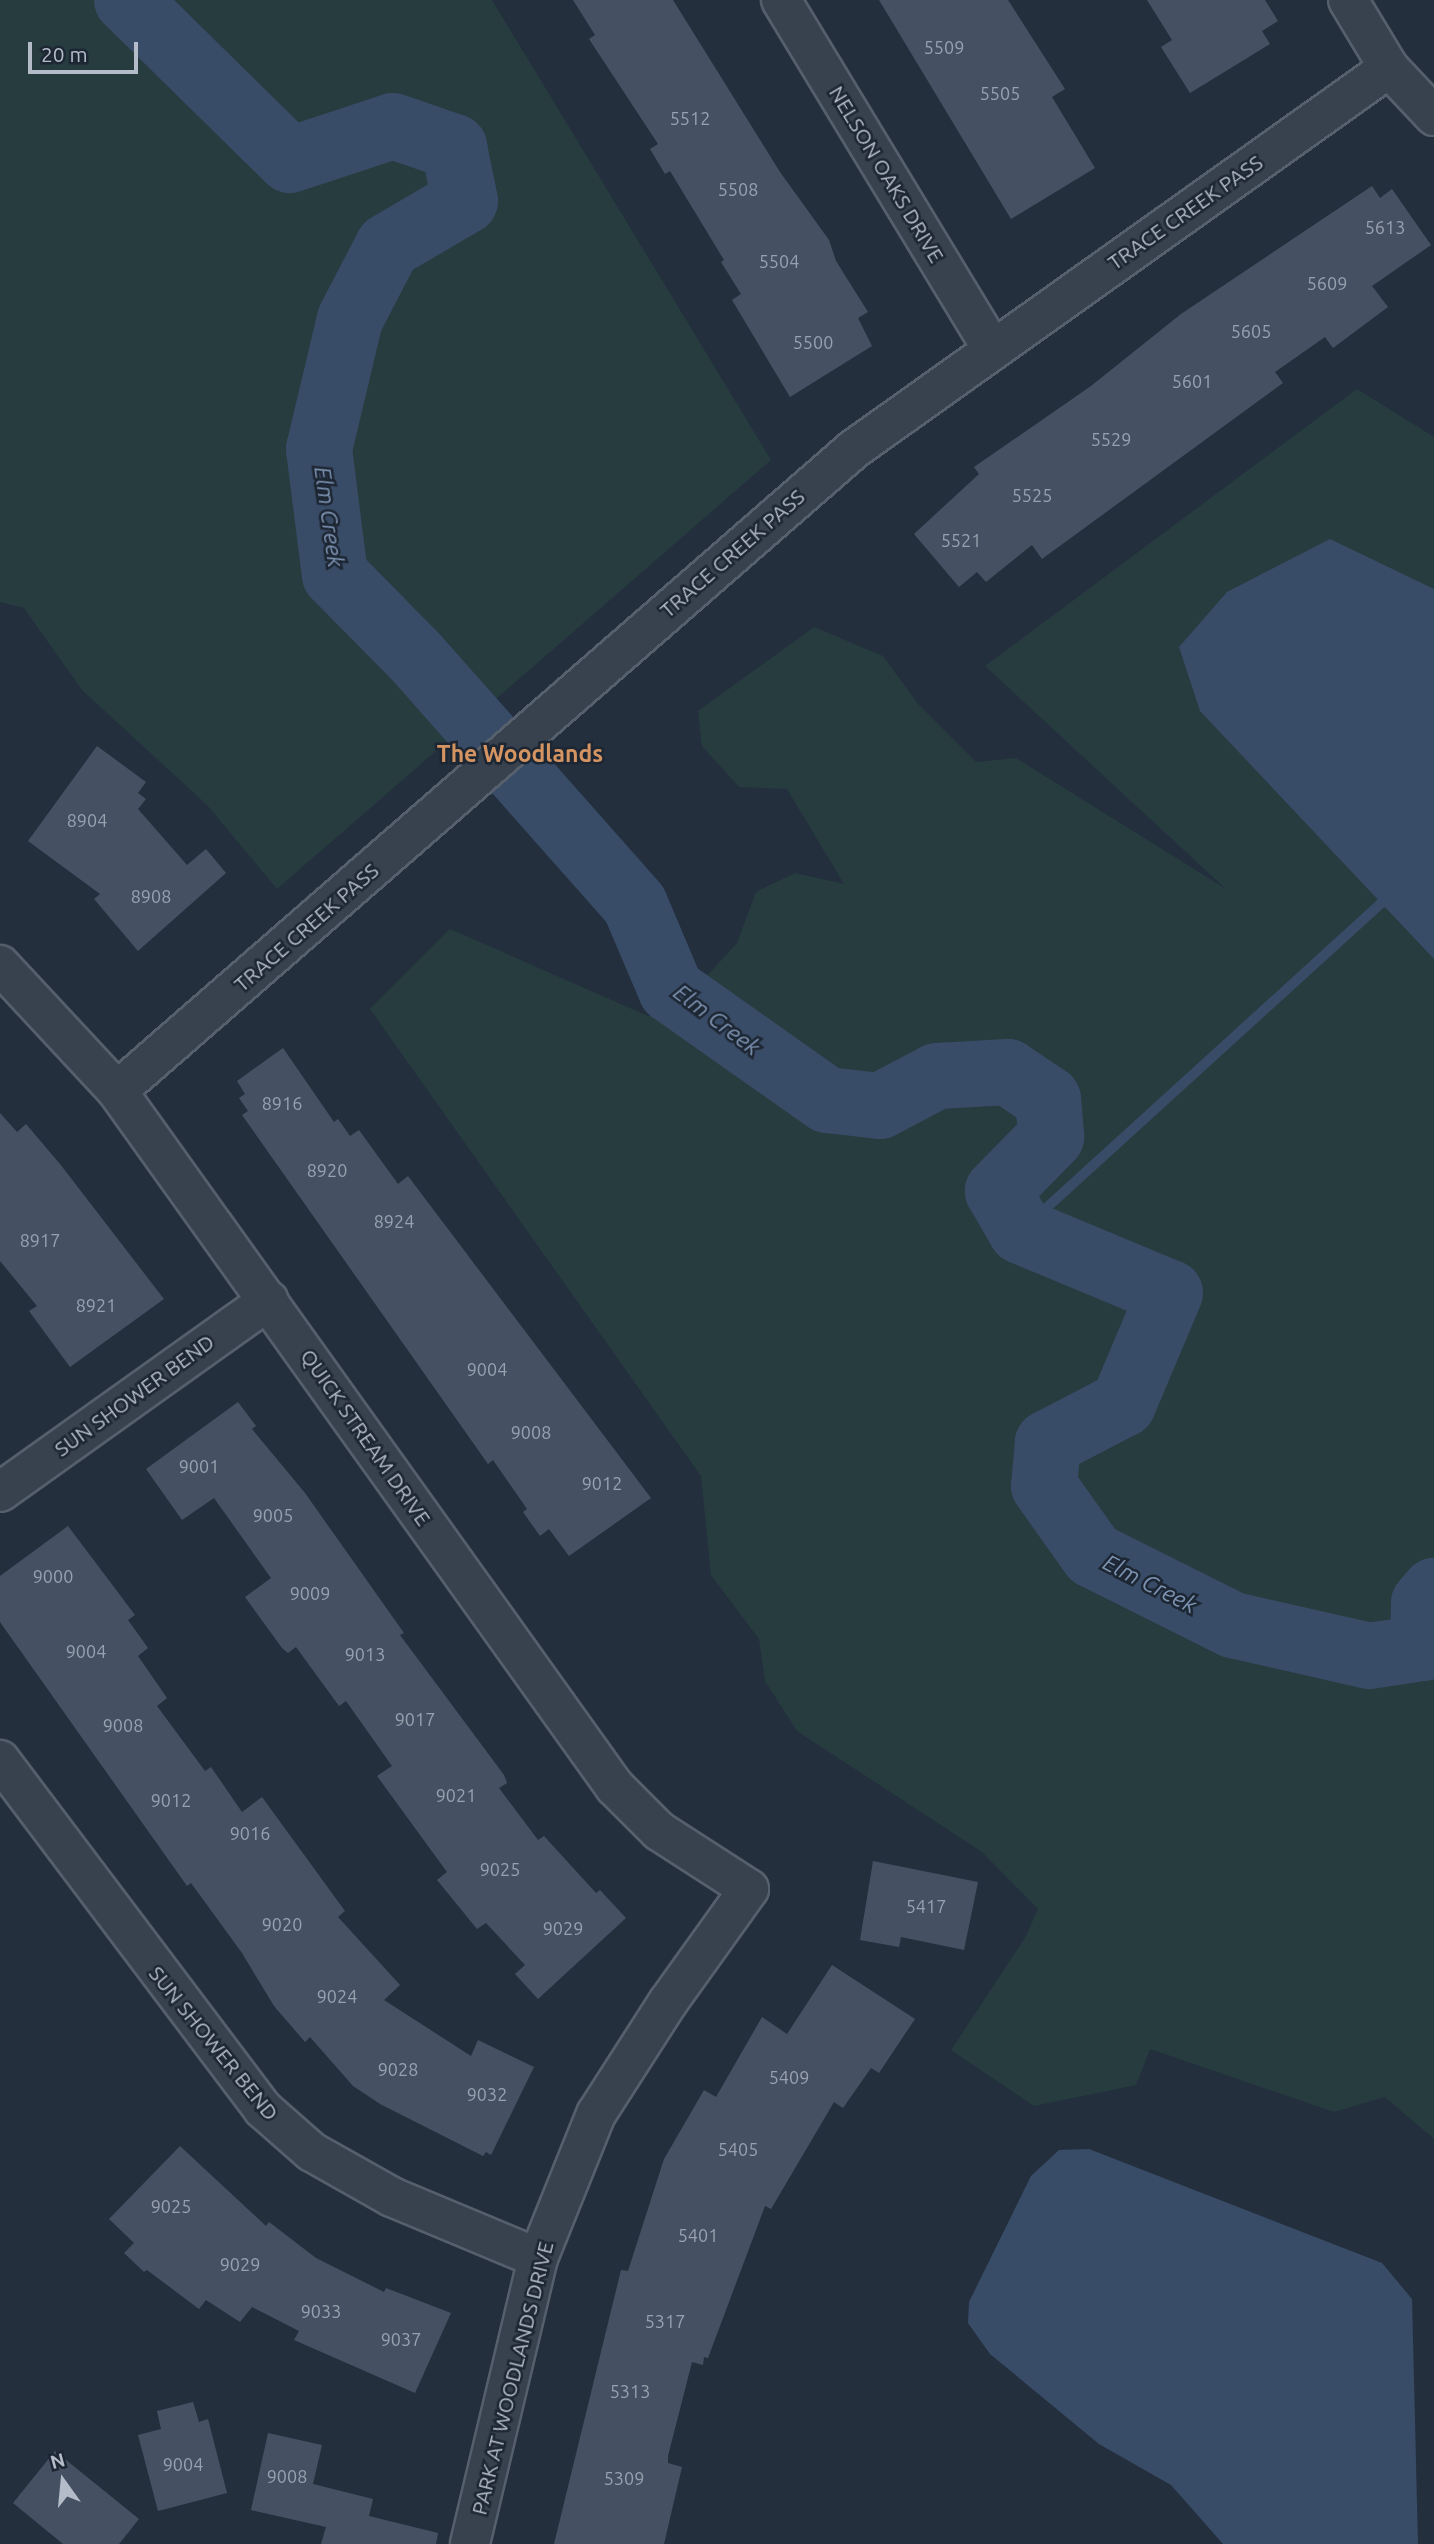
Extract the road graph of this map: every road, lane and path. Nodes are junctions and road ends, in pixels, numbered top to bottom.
1 (781, 0) edge
2 (1348, 0) edge
3 (1389, 68) junction
4 (1434, 116) edge
5 (992, 348) junction
6 (0, 965) edge
7 (117, 1091) junction
8 (269, 1300) junction
9 (0, 1492) edge
10 (0, 1760) edge
11 (749, 1889) joint
12 (538, 2258) junction
13 (470, 2544) edge

1 - 5 street, NELSON OAKS DRIVE
2 - 3 street
3 - 4 street
3 - 5 street, TRACE CREEK PASS
5 - 7 street, TRACE CREEK PASS
6 - 7 street, QUICK STREAM DRIVE
7 - 8 street, QUICK STREAM DRIVE
8 - 9 street, SUN SHOWER BEND
8 - 11 street, QUICK STREAM DRIVE
10 - 12 street, SUN SHOWER BEND
11 - 12 street, PARK AT WOODLANDS DRIVE
12 - 13 street, PARK AT WOODLANDS DRIVE

